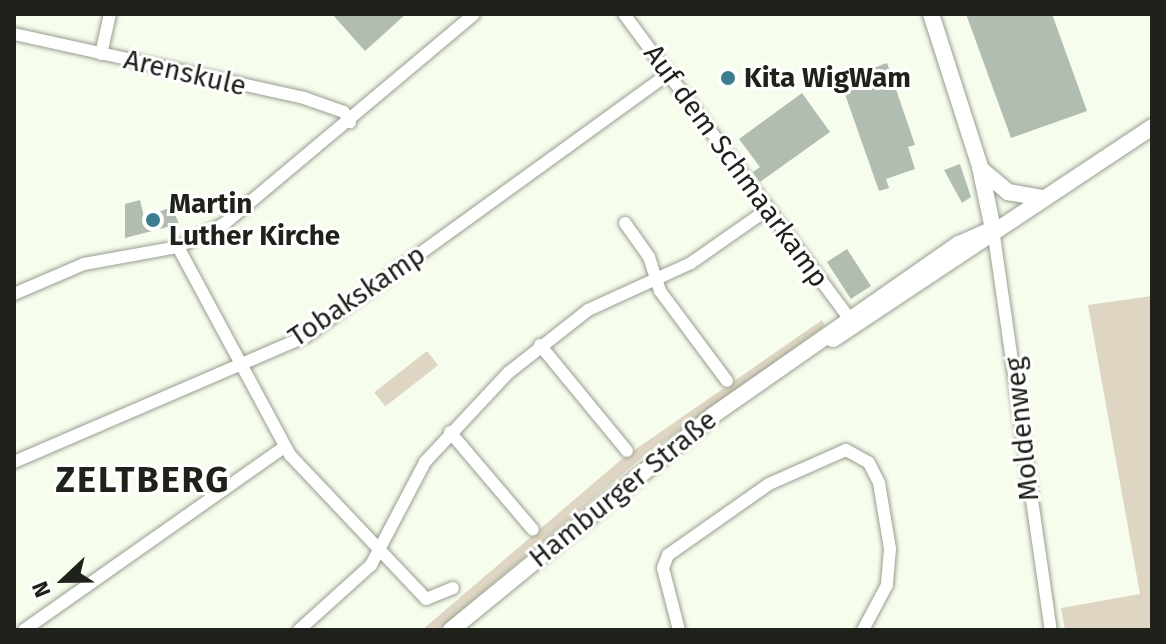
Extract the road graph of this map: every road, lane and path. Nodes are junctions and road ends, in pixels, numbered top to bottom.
1 (110, 14) edge
2 (474, 14) edge
3 (624, 14) edge
4 (931, 14) edge
5 (14, 34) edge
6 (101, 54) junction
7 (668, 74) junction
8 (350, 122) junction
9 (1152, 127) edge
10 (980, 167) junction
11 (1041, 198) junction
12 (768, 209) junction
13 (625, 223) dead end
14 (993, 229) junction
15 (178, 247) junction
16 (657, 278) junction
17 (14, 294) edge
18 (849, 318) junction
19 (540, 345) junction
20 (799, 355) junction
21 (240, 365) junction
22 (727, 381) dead end
23 (450, 432) junction
24 (284, 447) junction
25 (627, 451) dead end
26 (14, 462) edge
27 (533, 530) dead end
28 (381, 551) junction
29 (453, 588) dead end
30 (24, 630) edge
31 (299, 630) edge
32 (451, 630) edge
33 (679, 630) edge
34 (863, 630) edge
35 (1051, 630) edge

1 - 6 street
2 - 8 street
3 - 7 street, Auf dem Schmaarkamp
4 - 10 main road
5 - 6 street, Arenskule
6 - 8 street, Arenskule
7 - 12 street, Auf dem Schmaarkamp
7 - 21 street, Tobakskamp
8 - 15 street
9 - 11 main road
10 - 11 main road
10 - 14 main road
11 - 14 main road
12 - 16 street
12 - 18 street, Auf dem Schmaarkamp
13 - 16 street
14 - 18 main road
14 - 20 main road
14 - 35 street, Moldenweg
15 - 17 street
15 - 21 street
16 - 19 street
16 - 22 street
18 - 20 main road
19 - 23 street
19 - 25 street
20 - 32 main road, Hamburger Straße
21 - 24 street
21 - 26 street, Tobakskamp
23 - 27 street
23 - 28 street
24 - 28 street
24 - 30 street
28 - 29 street
28 - 31 street
33 - 34 street

